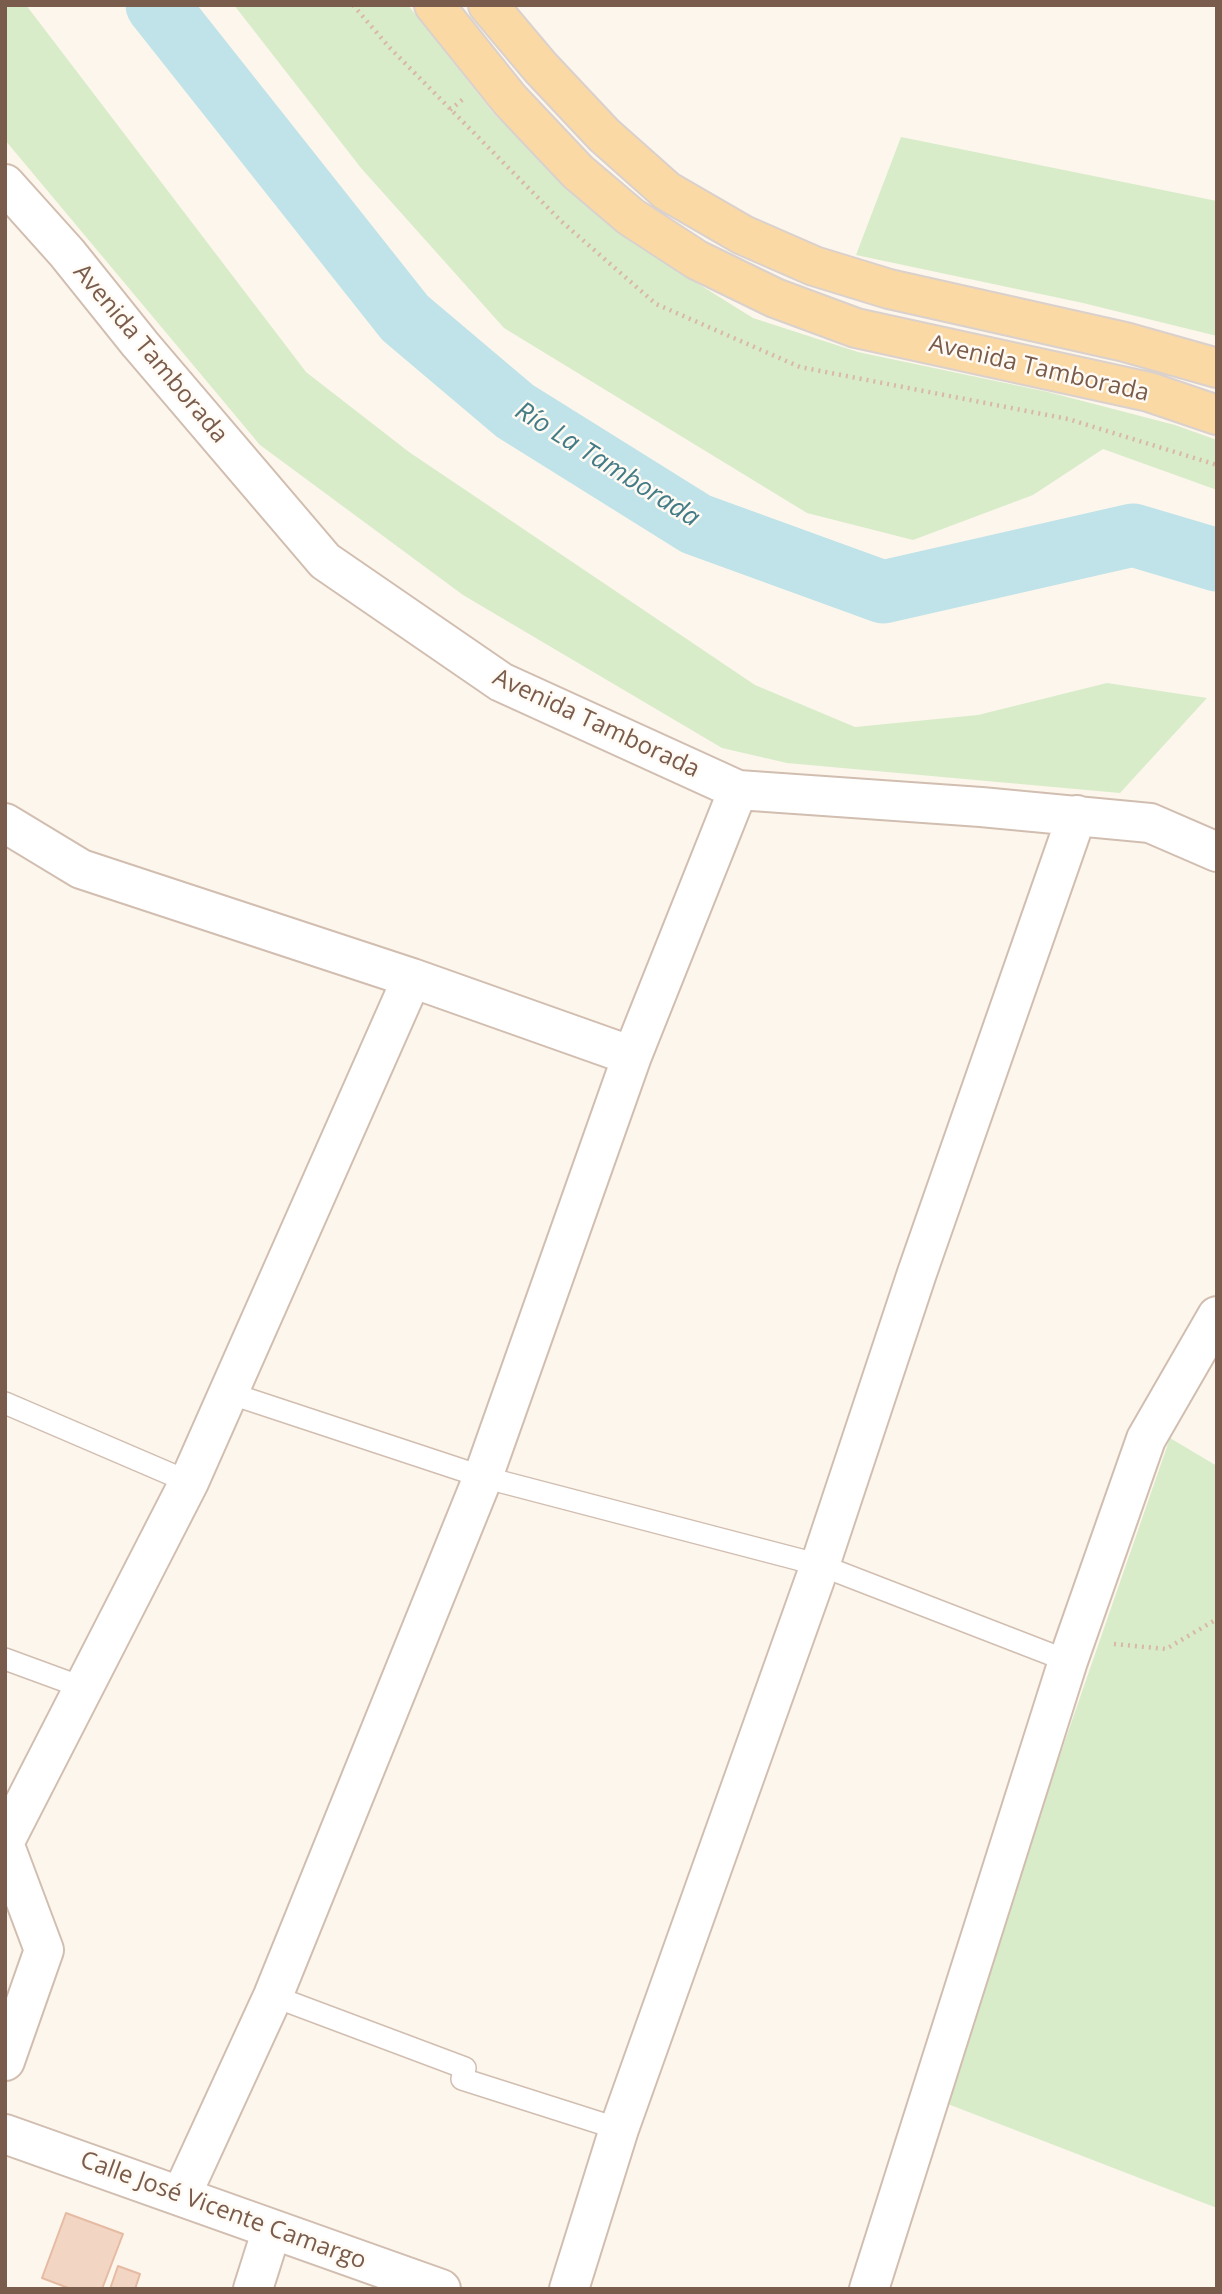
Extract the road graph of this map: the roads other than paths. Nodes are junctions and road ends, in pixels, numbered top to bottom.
1 (434, 5) edge
2 (500, 10) edge
3 (465, 44) junction
4 (5, 184) edge
5 (1217, 368) edge
6 (1217, 415) edge
7 (738, 790) junction
8 (1077, 815) junction
9 (5, 823) edge
10 (1217, 852) edge
11 (412, 978) junction
12 (632, 1056) junction
13 (1217, 1316) edge
14 (229, 1394) junction
15 (5, 1403) edge
16 (483, 1477) junction
17 (188, 1482) junction
18 (820, 1565) junction
19 (1072, 1651) junction
20 (5, 1659) edge
21 (84, 1688) junction
22 (5, 1843) edge
23 (273, 1996) junction
24 (5, 2062) edge
25 (619, 2129) junction
26 (5, 2134) edge
27 (181, 2196) junction
28 (272, 2229) junction
29 (253, 2289) edge
30 (441, 2289) edge
31 (569, 2289) edge
32 (869, 2289) edge

1 - 3 main road, Avenida Tamborada
2 - 3 street
2 - 5 main road, Avenida Tamborada
3 - 6 main road, Avenida Tamborada
4 - 7 street, Avenida Tamborada
7 - 8 street, Avenida Tamborada
7 - 12 street
8 - 10 street, Avenida Tamborada
8 - 18 street
9 - 11 street
11 - 12 street
11 - 14 street
12 - 16 street
13 - 19 street
14 - 16 lane
14 - 17 street
15 - 17 lane
16 - 18 lane
16 - 23 street
17 - 21 street
18 - 19 lane
18 - 25 street
19 - 32 street
20 - 21 lane
21 - 22 street
22 - 24 street
23 - 25 lane
23 - 27 street
25 - 31 street
26 - 27 street, Calle José Vicente Camargo
27 - 28 street, Calle José Vicente Camargo
28 - 29 street
28 - 30 street, Calle José Vicente Camargo

